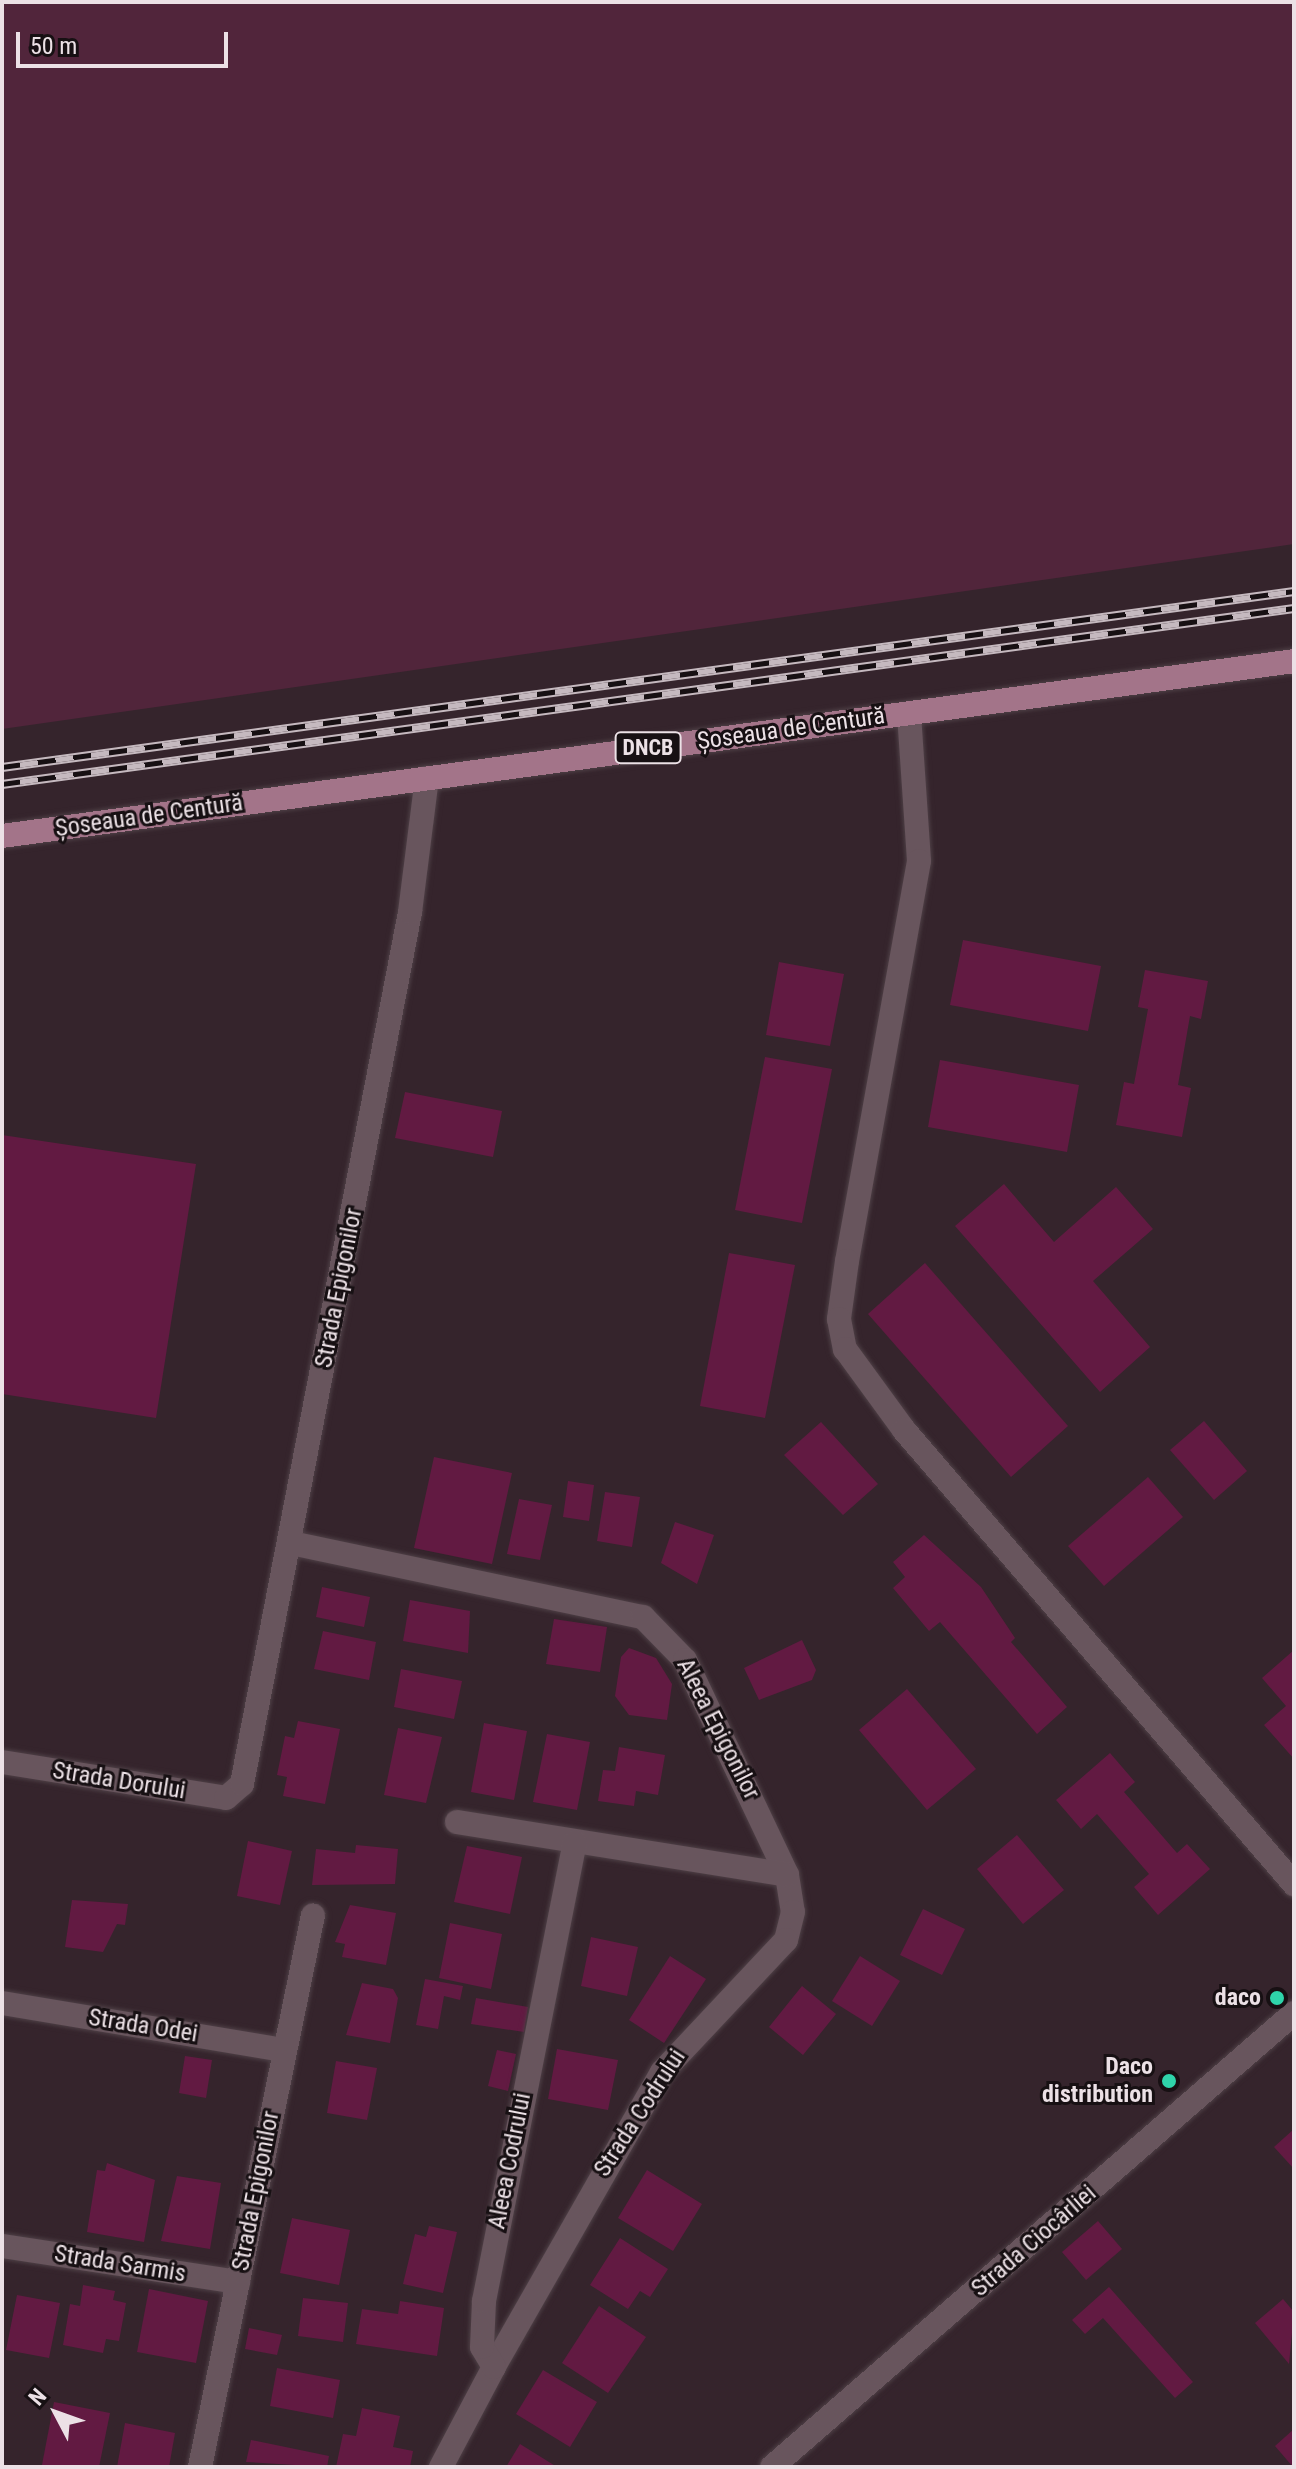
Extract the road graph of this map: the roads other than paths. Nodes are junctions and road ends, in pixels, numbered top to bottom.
1 (1294, 661) edge
2 (909, 714) junction
3 (427, 778) junction
4 (2, 836) edge
5 (291, 1543) junction
6 (2, 1762) edge
7 (236, 1795) joint
8 (457, 1822) dead end
9 (575, 1842) junction
10 (787, 1875) junction
11 (1294, 1884) edge
12 (313, 1915) dead end
13 (2, 2003) edge
14 (1294, 2013) edge
15 (284, 2050) junction
16 (2, 2246) edge
17 (238, 2282) junction
18 (494, 2367) junction
19 (200, 2467) edge
20 (441, 2467) edge
21 (772, 2467) edge

1 - 2 main road, Șoseaua de Centură / DNCB
2 - 3 main road, Șoseaua de Centură / DNCB
2 - 11 street
3 - 4 main road, Șoseaua de Centură / DNCB
3 - 5 street, Strada Epigonilor
5 - 7 street, Strada Epigonilor
5 - 10 street, Aleea Epigonilor
6 - 7 street, Strada Dorului
8 - 9 street
9 - 10 street
9 - 18 street, Aleea Codrului
10 - 18 street, Strada Codrului
12 - 15 street, Strada Epigonilor
13 - 15 street, Strada Odei
14 - 21 street, Strada Ciocârliei
15 - 17 street, Strada Epigonilor
16 - 17 street, Strada Sarmis
17 - 19 street, Strada Epigonilor
18 - 20 street

